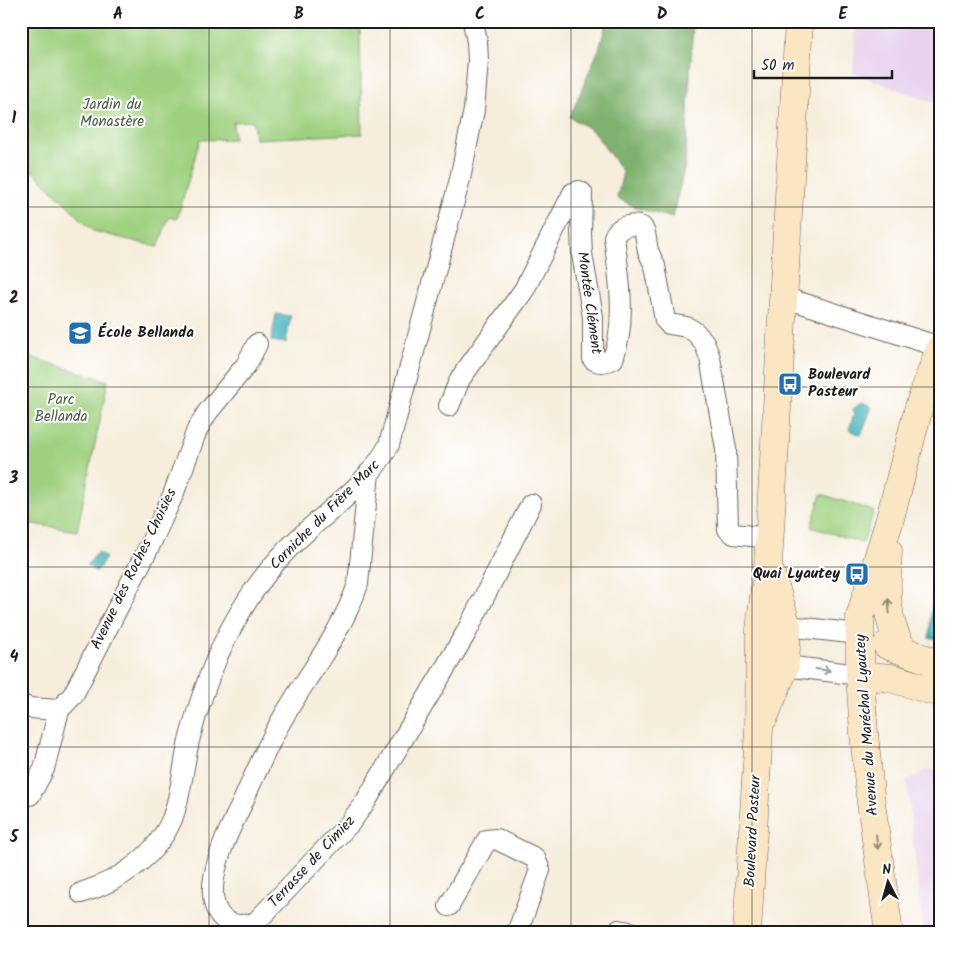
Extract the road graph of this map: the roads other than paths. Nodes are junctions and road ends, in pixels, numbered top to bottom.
1 (473, 21) edge
2 (799, 21) edge
3 (783, 297) junction
4 (257, 344) dead end
5 (940, 347) edge
6 (449, 406) dead end
7 (369, 473) junction
8 (531, 504) dead end
9 (889, 522) junction
10 (769, 538) junction
11 (768, 565) junction
12 (787, 626) junction
13 (859, 634) junction
14 (760, 639) junction
15 (922, 657) edge
16 (786, 666) junction
17 (860, 675) junction
18 (891, 678) junction
19 (930, 690) edge
20 (21, 705) edge
21 (862, 707) junction
22 (59, 710) junction
23 (759, 729) junction
24 (30, 795) dead end
25 (81, 893) dead end
26 (449, 906) dead end
27 (517, 933) edge
28 (617, 933) edge
29 (634, 933) edge
30 (747, 933) edge
31 (888, 933) edge

1 - 7 street, Corniche du Frère Marc
2 - 3 street, Boulevard Pasteur
3 - 5 street
3 - 10 street, Boulevard Pasteur
4 - 22 street, Avenue des Roches Choisies
5 - 9 street, Avenue du Maréchal Lyautey
6 - 10 street, Montée Clément
7 - 8 street, Terrasse de Cimiez
7 - 25 street, Corniche du Frère Marc
9 - 13 street, Avenue du Maréchal Lyautey
15 -> 9 street
10 - 11 street, Boulevard Pasteur
11 - 12 street, Boulevard Pasteur
11 - 14 street, Boulevard Pasteur
12 - 13 street
12 - 14 street
12 - 16 street, Boulevard Pasteur
13 - 15 street
13 - 17 street, Avenue du Maréchal Lyautey
14 - 16 street
14 - 23 street, Boulevard Pasteur
15 - 18 street
16 -> 17 street
16 - 23 street, Boulevard Pasteur
17 - 18 street
17 - 21 street, Avenue du Maréchal Lyautey
18 - 19 street
18 - 21 street
20 - 22 street
21 -> 31 street, Avenue du Maréchal Lyautey
22 - 24 street
23 - 30 street, Boulevard Pasteur
26 - 27 street
28 - 29 street

